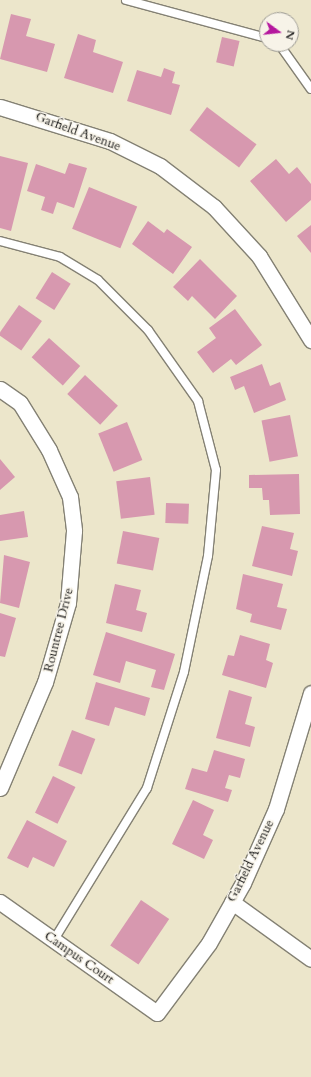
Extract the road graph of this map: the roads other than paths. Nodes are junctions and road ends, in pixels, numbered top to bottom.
1 (126, 0) edge
2 (259, 36) edge
3 (286, 52) edge
4 (311, 89) edge
5 (0, 107) edge
6 (0, 241) edge
7 (311, 340) edge
8 (0, 389) edge
9 (311, 692) edge
10 (0, 788) edge
11 (0, 902) edge
12 (232, 902) junction
13 (54, 940) junction
14 (311, 960) edge
15 (157, 1013) joint

1 - 2 lane
3 - 4 lane
5 - 7 street, Garfield Avenue
6 - 13 lane
8 - 10 street, Rountree Drive
9 - 12 street, Garfield Avenue
11 - 13 street, Campus Court
12 - 14 street
12 - 15 street, Garfield Avenue
13 - 15 street, Campus Court

